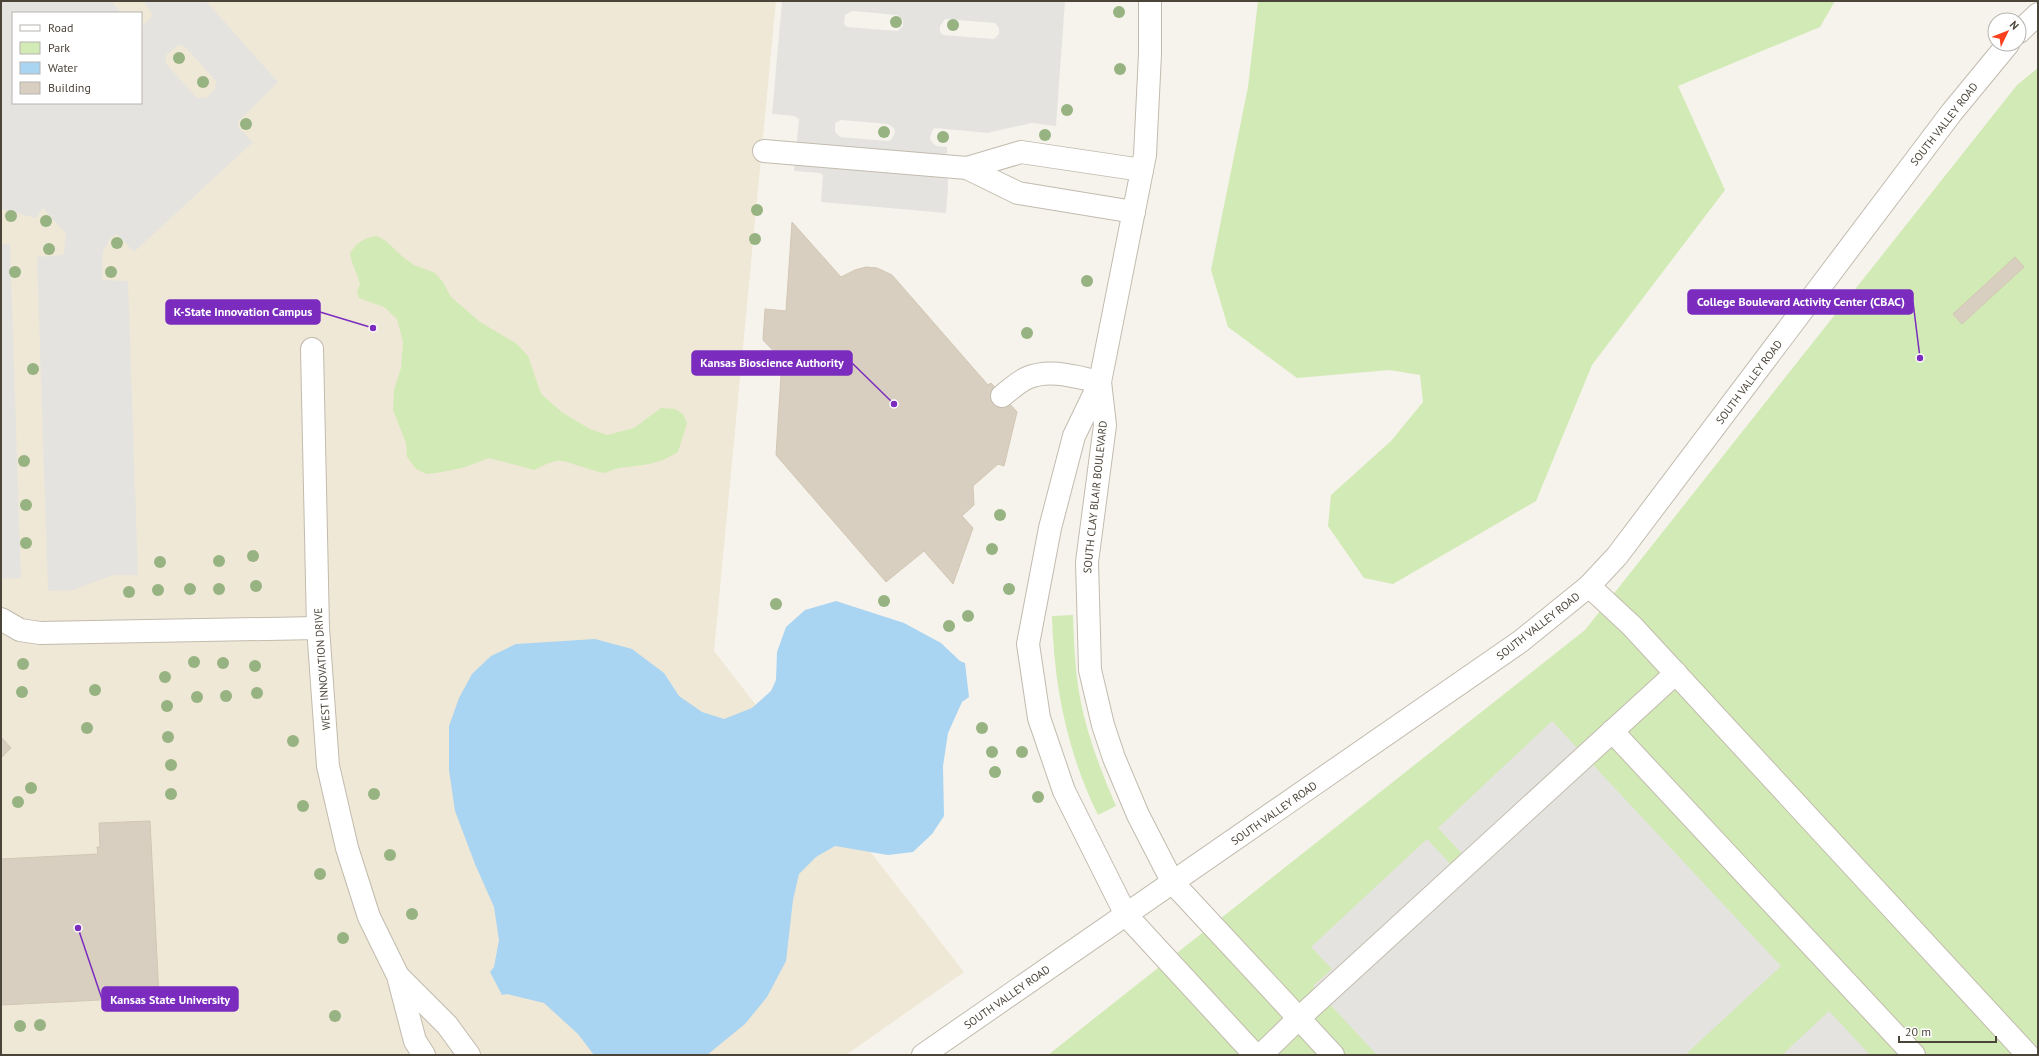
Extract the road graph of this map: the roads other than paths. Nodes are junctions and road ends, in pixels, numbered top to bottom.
1 (1150, 1) edge
2 (2038, 14) edge
3 (2027, 24) edge
4 (2001, 52) edge
5 (764, 151) dead end
6 (967, 168) junction
7 (1142, 170) junction
8 (1134, 212) junction
9 (312, 349) dead end
10 (1100, 382) junction
11 (1002, 396) dead end
12 (1589, 586) junction
13 (1, 620) edge
14 (318, 628) junction
15 (1676, 673) junction
16 (1612, 731) junction
17 (1173, 883) junction
18 (1126, 915) junction
19 (398, 976) junction
20 (1299, 1018) junction
21 (424, 1055) edge
22 (469, 1055) edge
23 (923, 1055) edge
24 (1255, 1055) edge
25 (1261, 1055) edge
26 (1333, 1055) edge
27 (1914, 1055) edge
28 (2028, 1055) edge

1 - 7 street, SOUTH CLAY BLAIR BOULEVARD
2 - 3 street
4 - 12 street, SOUTH VALLEY ROAD
5 - 6 street
6 - 7 street
6 - 8 street
7 - 8 street, SOUTH CLAY BLAIR BOULEVARD
8 - 10 street, SOUTH CLAY BLAIR BOULEVARD
9 - 14 street, WEST INNOVATION DRIVE
10 - 11 street
10 - 17 street, SOUTH CLAY BLAIR BOULEVARD
10 - 18 street, SOUTH CLAY BLAIR BOULEVARD
12 - 15 street
12 - 17 street, SOUTH VALLEY ROAD
13 - 14 street
14 - 19 street, WEST INNOVATION DRIVE
15 - 16 street
15 - 28 street
16 - 20 street
16 - 27 street
17 - 18 street, SOUTH VALLEY ROAD
17 - 20 street, SOUTH CLAY BLAIR BOULEVARD
18 - 23 street, SOUTH VALLEY ROAD
18 - 24 street, SOUTH CLAY BLAIR BOULEVARD
19 - 21 street, WEST INNOVATION DRIVE
19 - 22 street, WEST INNOVATION DRIVE
20 - 25 street
20 - 26 street, SOUTH CLAY BLAIR BOULEVARD

